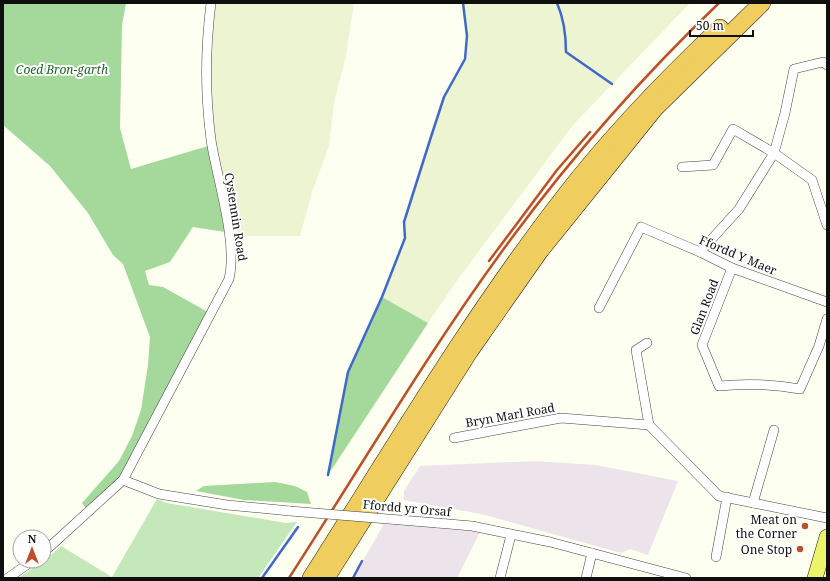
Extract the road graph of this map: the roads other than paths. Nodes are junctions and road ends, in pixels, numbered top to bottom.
1 (211, 3) edge
2 (746, 3) edge
3 (762, 3) edge
4 (827, 65) edge
5 (774, 153) junction
6 (682, 167) dead end
7 (827, 225) edge
8 (700, 252) junction
9 (732, 268) junction
10 (827, 302) edge
11 (598, 308) dead end
12 (827, 319) edge
13 (647, 343) dead end
14 (649, 425) junction
15 (774, 430) dead end
16 (454, 438) dead end
17 (123, 480) junction
18 (727, 497) junction
19 (753, 503) junction
20 (827, 518) edge
21 (511, 535) junction
22 (827, 537) edge
23 (52, 545) edge
24 (592, 553) junction
25 (716, 558) dead end
26 (21, 569) edge
27 (8, 578) edge
28 (311, 578) edge
29 (326, 578) edge
30 (500, 578) edge
31 (586, 578) edge
32 (686, 578) edge
33 (815, 578) edge

1 - 17 street, Cystennin Road
2 - 28 highway
3 - 29 highway
4 - 5 street
5 - 6 street
5 - 7 street
5 - 8 street
8 - 9 street, Ffordd Y Maer
8 - 11 street, Ffordd Y Maer
9 - 10 street, Ffordd Y Maer
9 - 12 street, Glan Road
13 - 14 street
14 - 16 street, Bryn Marl Road
14 - 18 street
15 - 19 street
17 - 21 street, Ffordd yr Orsaf, bridge
17 - 23 street, Cystennin Road
18 - 19 street
18 - 25 street
19 - 20 street
21 - 24 street, Ffordd yr Orsaf
21 - 30 street
22 - 33 main road
24 - 31 street
24 - 32 street, Ffordd yr Orsaf
26 - 27 street

